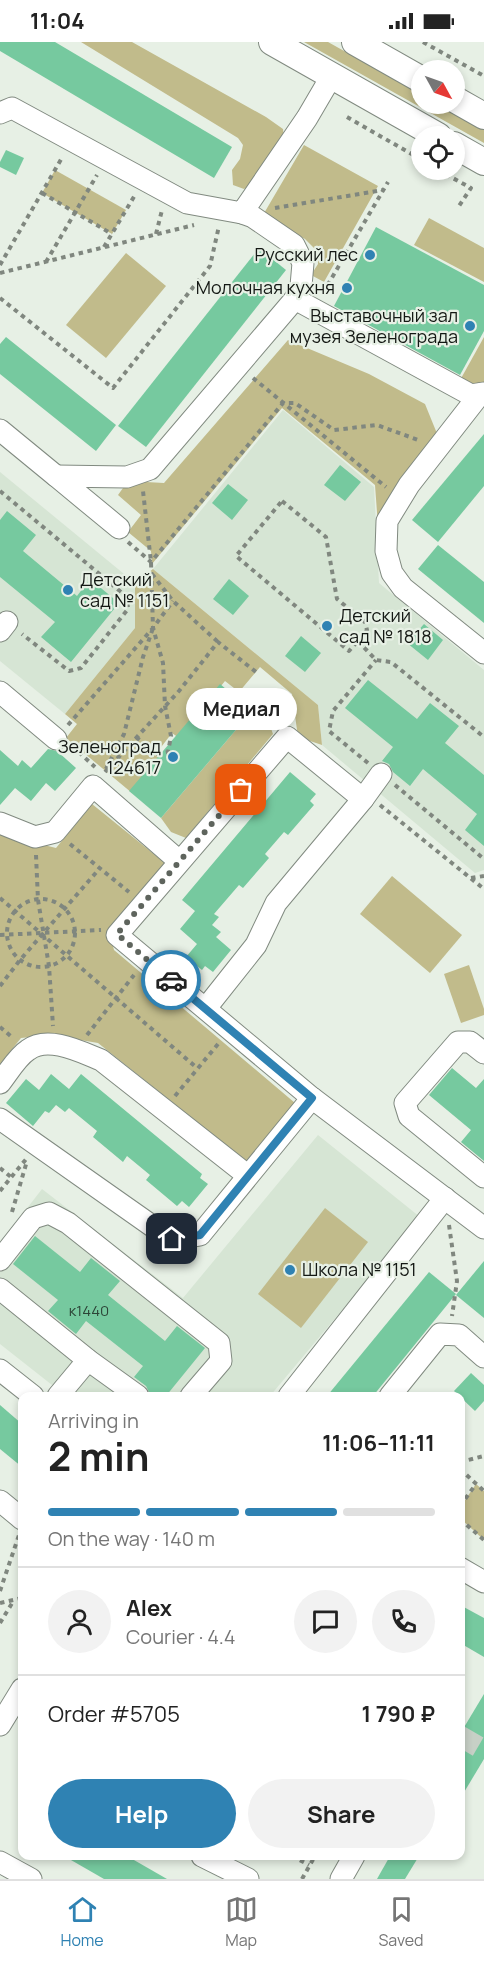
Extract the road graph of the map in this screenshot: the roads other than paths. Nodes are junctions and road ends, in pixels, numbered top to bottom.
1 (355, 42) edge
2 (274, 43) edge
3 (411, 74) edge
4 (331, 77) junction
5 (465, 105) edge
6 (0, 113) edge
7 (484, 116) edge
8 (420, 126) edge
9 (465, 152) edge
10 (484, 162) edge
11 (242, 213) junction
12 (295, 299) junction
13 (482, 393) edge
14 (0, 430) edge
15 (56, 476) junction
16 (119, 528) road end
17 (484, 653) edge
18 (0, 692) edge
19 (57, 737) road end
20 (381, 774) dead end
21 (363, 799) junction
22 (0, 823) edge
23 (179, 861) junction
24 (206, 1008) junction
25 (484, 1053) edge
26 (0, 1083) edge
27 (312, 1098) junction
28 (0, 1119) edge
29 (248, 1175) junction
30 (484, 1177) edge
31 (445, 1198) junction
32 (482, 1222) edge
33 (0, 1260) edge
34 (0, 1289) edge
35 (484, 1357) edge
36 (88, 1360) junction
37 (0, 1370) edge
38 (28, 1392) edge
39 (61, 1392) edge
40 (132, 1392) edge
41 (194, 1392) edge
42 (293, 1392) edge
43 (393, 1392) edge
44 (0, 1501) edge
45 (18, 1516) edge
46 (465, 1571) edge
47 (484, 1582) edge
48 (18, 1696) edge
49 (0, 1725) edge
50 (210, 1860) edge
51 (352, 1860) edge
52 (248, 1879) edge
53 (341, 1879) edge

1 - 3 main road
2 - 4 main road
4 - 8 main road
4 - 11 lane
5 - 7 main road
6 - 11 lane
9 - 10 main road
11 - 12 lane
12 - 13 lane
12 - 15 lane
13 - 17 lane
14 - 15 lane
15 - 16 lane
18 - 19 lane
20 - 21 lane
21 - 23 lane
21 - 24 lane
22 - 23 lane
23 - 24 lane
24 - 27 lane
25 - 30 lane
26 - 29 lane
27 - 29 lane
27 - 31 lane
28 - 29 lane
31 - 32 lane
31 - 42 lane
33 - 41 lane
34 - 36 lane
35 - 43 lane
36 - 39 lane
36 - 40 lane
37 - 38 lane
44 - 45 lane
46 - 47 lane
48 - 49 lane
50 - 52 lane
51 - 53 lane

